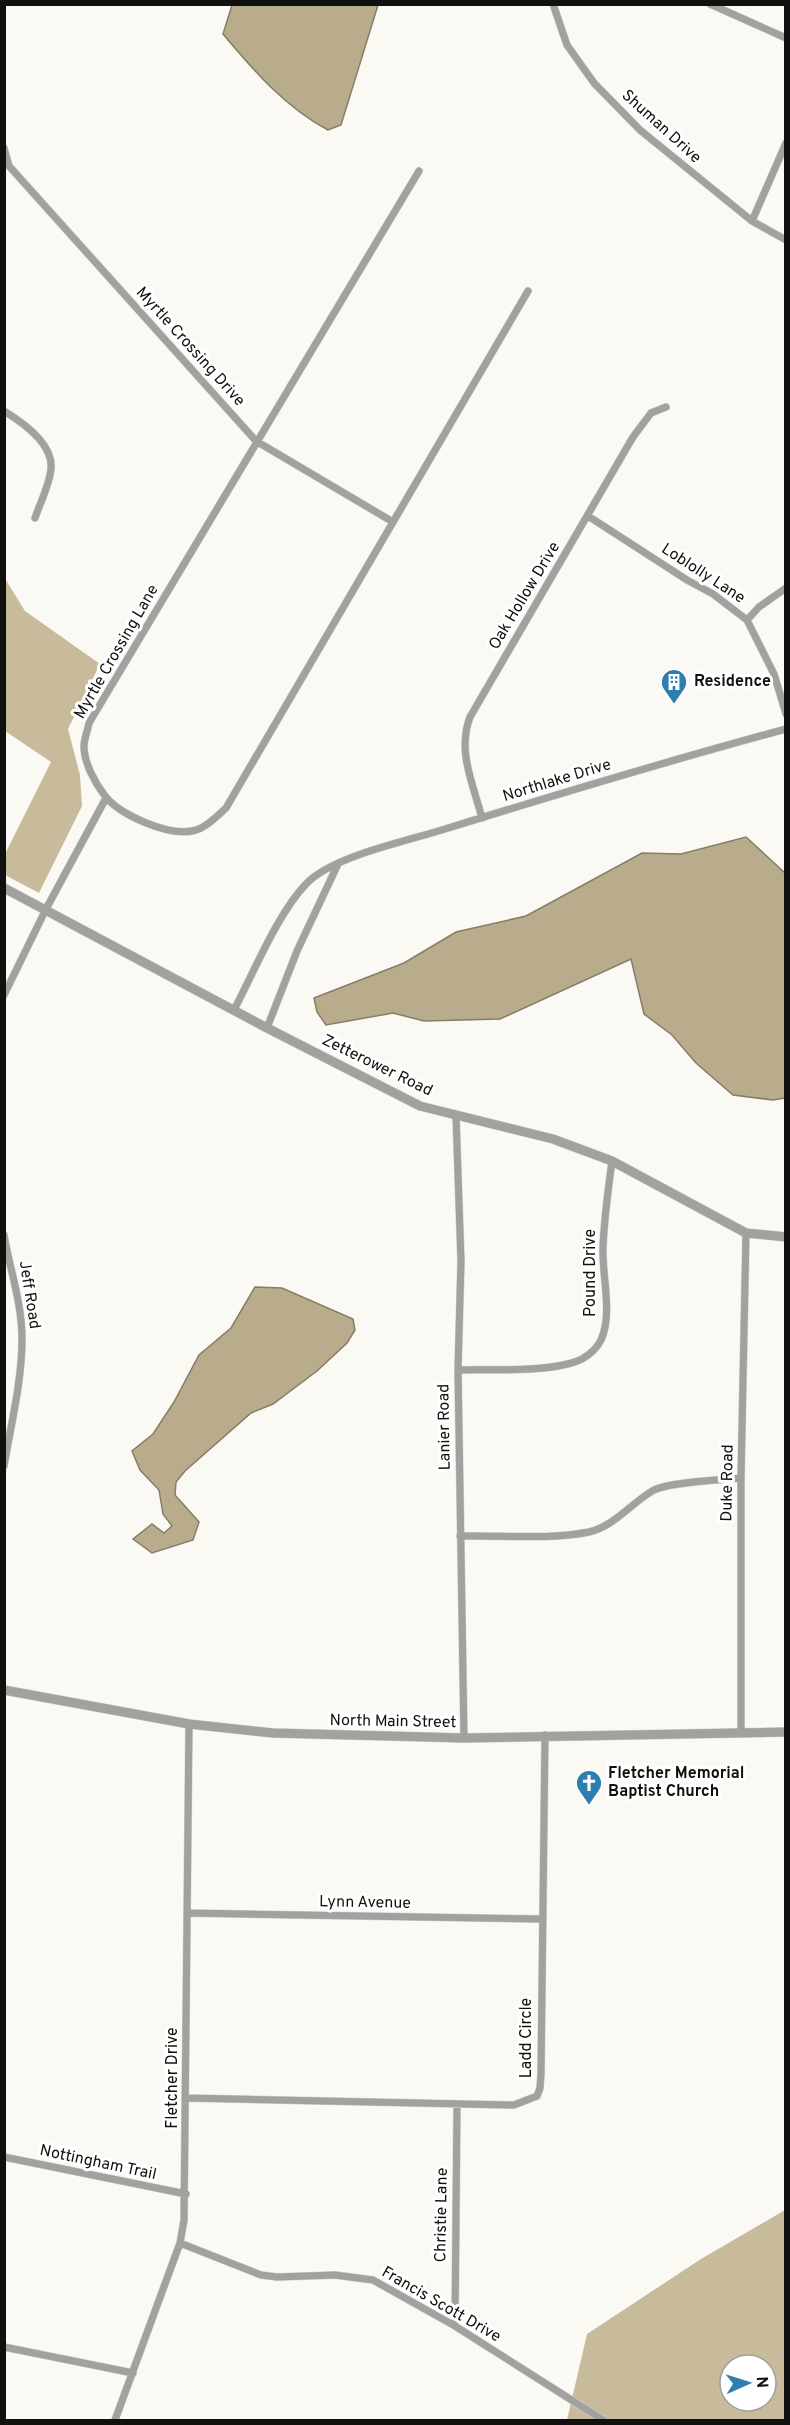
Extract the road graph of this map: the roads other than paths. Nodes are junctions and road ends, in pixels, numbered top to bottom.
1 (552, 4) edge
2 (710, 4) edge
3 (786, 38) edge
4 (786, 143) edge
5 (4, 148) edge
6 (419, 171) dead end
7 (752, 221) junction
8 (786, 240) edge
9 (528, 291) dead end
10 (666, 407) dead end
11 (4, 411) edge
12 (256, 441) junction
13 (588, 516) junction
14 (36, 518) dead end
15 (393, 522) junction
16 (786, 588) edge
17 (747, 620) junction
18 (786, 714) edge
19 (786, 729) edge
20 (106, 798) junction
21 (482, 818) junction
22 (338, 864) junction
23 (4, 888) edge
24 (46, 909) junction
25 (4, 995) edge
26 (234, 1010) junction
27 (267, 1028) junction
28 (456, 1116) junction
29 (612, 1161) junction
30 (746, 1233) junction
31 (4, 1235) edge
32 (786, 1237) edge
33 (458, 1370) junction
34 (4, 1466) edge
35 (741, 1478) junction
36 (460, 1536) junction
37 (4, 1690) edge
38 (189, 1724) junction
39 (786, 1732) edge
40 (741, 1733) junction
41 (545, 1735) junction
42 (464, 1738) junction
43 (187, 1913) junction
44 (542, 1919) junction
45 (187, 2098) junction
46 (457, 2104) junction
47 (4, 2157) edge
48 (186, 2194) junction
49 (180, 2243) junction
50 (455, 2326) junction
51 (4, 2347) edge
52 (133, 2373) junction
53 (116, 2421) edge
54 (603, 2421) edge

1 - 7 street, Shuman Drive
2 - 3 street
4 - 7 street
5 - 12 street, Myrtle Crossing Drive
6 - 12 street, Myrtle Crossing Lane
7 - 8 street, Shuman Drive
9 - 15 street, Myrtle Crossing Lane
10 - 13 street, Oak Hollow Drive
11 - 14 street
12 - 15 street, Myrtle Crossing Drive
12 - 20 street, Myrtle Crossing Lane
13 - 17 street, Loblolly Lane
13 - 21 street, Oak Hollow Drive
15 - 20 street, Myrtle Crossing Lane
16 - 17 street
17 - 18 street, Loblolly Lane
19 - 21 street, Northlake Drive
20 - 24 street
21 - 22 street, Northlake Drive
22 - 26 street, Northlake Drive
22 - 27 street
23 - 24 street, Zetterower Road
24 - 25 street
24 - 26 street, Zetterower Road
26 - 27 street, Zetterower Road
27 - 28 street, Zetterower Road
28 - 29 street, Zetterower Road
28 - 33 street, Lanier Road
29 - 30 street, Zetterower Road
29 - 33 street, Pound Drive
30 - 32 street, Zetterower Road
30 - 35 street, Duke Road
31 - 34 street, Jeff Road
33 - 36 street, Lanier Road
35 - 36 street
35 - 40 street, Duke Road
36 - 42 street, Lanier Road
37 - 38 street, North Main Street
38 - 42 street, North Main Street
38 - 43 street, Fletcher Drive
39 - 40 street, North Main Street
40 - 41 street, North Main Street
41 - 42 street, North Main Street
41 - 44 street, Ladd Circle
43 - 44 street, Lynn Avenue
43 - 45 street, Fletcher Drive
44 - 46 street, Ladd Circle
45 - 46 street, Ladd Circle
45 - 48 street, Fletcher Drive
46 - 50 street, Christie Lane
47 - 48 street, Nottingham Trail
48 - 49 street, Fletcher Drive
49 - 50 street, Francis Scott Drive
49 - 52 street, Fletcher Drive
50 - 54 street, Francis Scott Drive
51 - 52 street
52 - 53 street, Fletcher Drive

